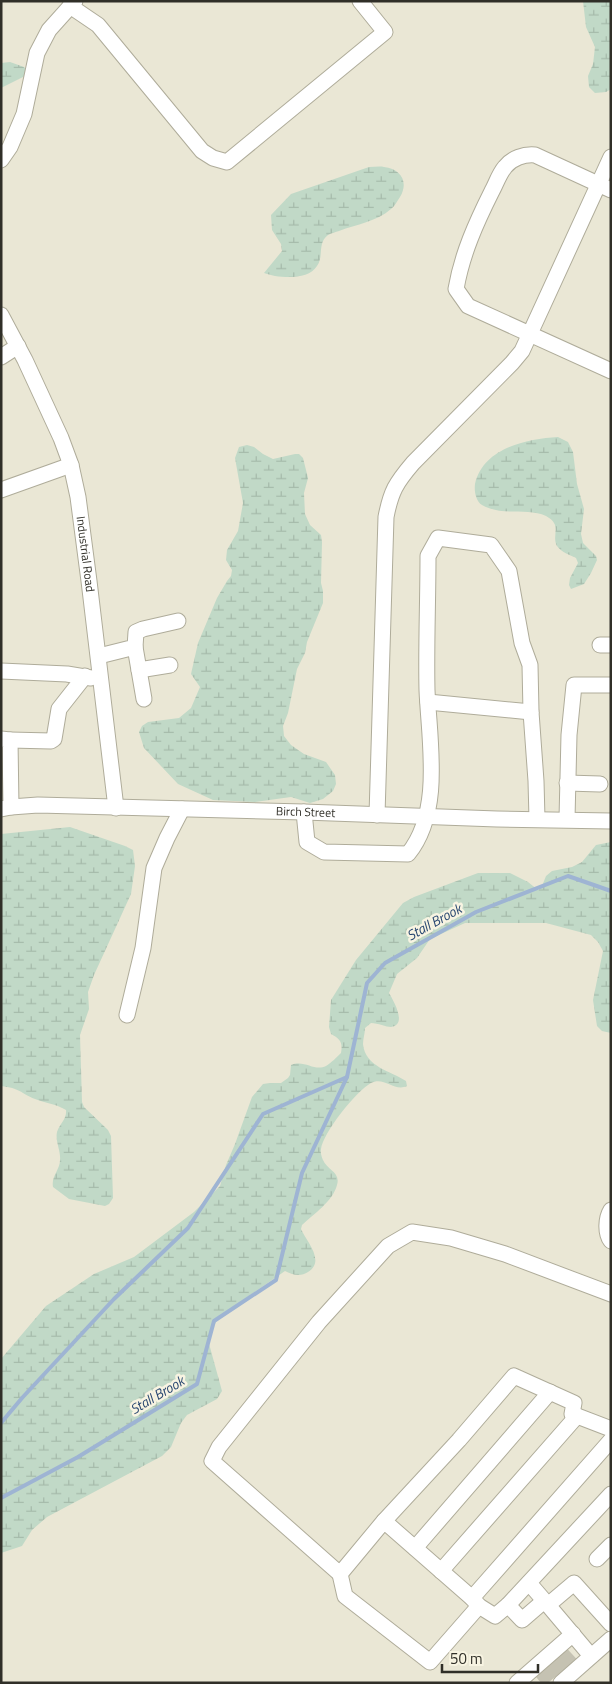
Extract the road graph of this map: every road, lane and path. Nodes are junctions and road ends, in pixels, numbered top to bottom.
1 (360, 1) edge
2 (72, 4) edge
3 (611, 157) edge
4 (1, 160) edge
5 (604, 187) edge
6 (1, 315) edge
7 (530, 333) junction
8 (18, 346) junction
9 (1, 357) edge
10 (611, 370) edge
11 (70, 465) junction
12 (1, 490) edge
13 (178, 621) dead end
14 (135, 647) junction
15 (99, 656) junction
16 (170, 665) dead end
17 (139, 670) junction
18 (1, 671) edge
19 (85, 676) junction
20 (102, 682) junction
21 (611, 685) edge
22 (144, 698) dead end
23 (428, 702) junction
24 (531, 712) junction
25 (6, 740) edge
26 (567, 784) junction
27 (600, 784) dead end
28 (6, 808) edge
29 (116, 808) junction
30 (182, 809) junction
31 (304, 812) junction
32 (377, 815) junction
33 (426, 816) junction
34 (537, 819) junction
35 (567, 819) junction
36 (611, 821) edge
37 (127, 1016) dead end
38 (611, 1210) edge
39 (611, 1241) edge
40 (611, 1294) edge
41 (550, 1392) junction
42 (577, 1416) junction
43 (611, 1429) edge
44 (611, 1440) edge
45 (611, 1494) edge
46 (384, 1521) junction
47 (611, 1544) edge
48 (415, 1548) junction
49 (597, 1559) dead end
50 (441, 1571) junction
51 (340, 1574) junction
52 (529, 1583) junction
53 (475, 1602) junction
54 (546, 1603) junction
55 (508, 1605) junction
56 (611, 1624) edge
57 (573, 1634) junction
58 (611, 1639) edge
59 (591, 1656) junction
60 (540, 1666) edge
61 (562, 1678) edge

1 - 2 street
2 - 4 street
3 - 5 street
5 - 7 street
5 - 7 street
6 - 8 street, Industrial Road
7 - 10 street
7 - 32 street
8 - 9 street
8 - 11 street, Industrial Road
11 - 12 street
11 - 15 street, Industrial Road
13 - 14 street
14 - 15 street
14 - 17 street
15 - 20 street, Industrial Road
16 - 17 street
17 - 22 street
18 - 19 street
19 - 20 street
19 - 25 street
20 - 29 street, Industrial Road
21 - 26 street
23 - 24 street
23 - 24 street
23 - 33 street
24 - 34 street
25 - 28 street
26 - 27 street
26 - 35 street
28 - 29 street, Birch Street
29 - 30 street, Birch Street
30 - 31 street, Birch Street
30 - 37 street
31 - 32 street, Birch Street
31 - 33 street
32 - 33 street, Birch Street
33 - 34 street, Birch Street
34 - 35 street, Birch Street
35 - 36 street, Birch Street
38 - 39 street
40 - 51 street
41 - 42 street
41 - 46 street
41 - 48 street
42 - 43 street
42 - 50 street
44 - 53 street
45 - 52 street
46 - 48 street
46 - 51 street
47 - 49 street
48 - 50 street
50 - 53 street
51 - 53 street
52 - 54 street
52 - 55 street
53 - 55 street
54 - 55 street
54 - 56 street
54 - 57 street
57 - 59 street
57 - 60 street
58 - 59 street
59 - 61 street

